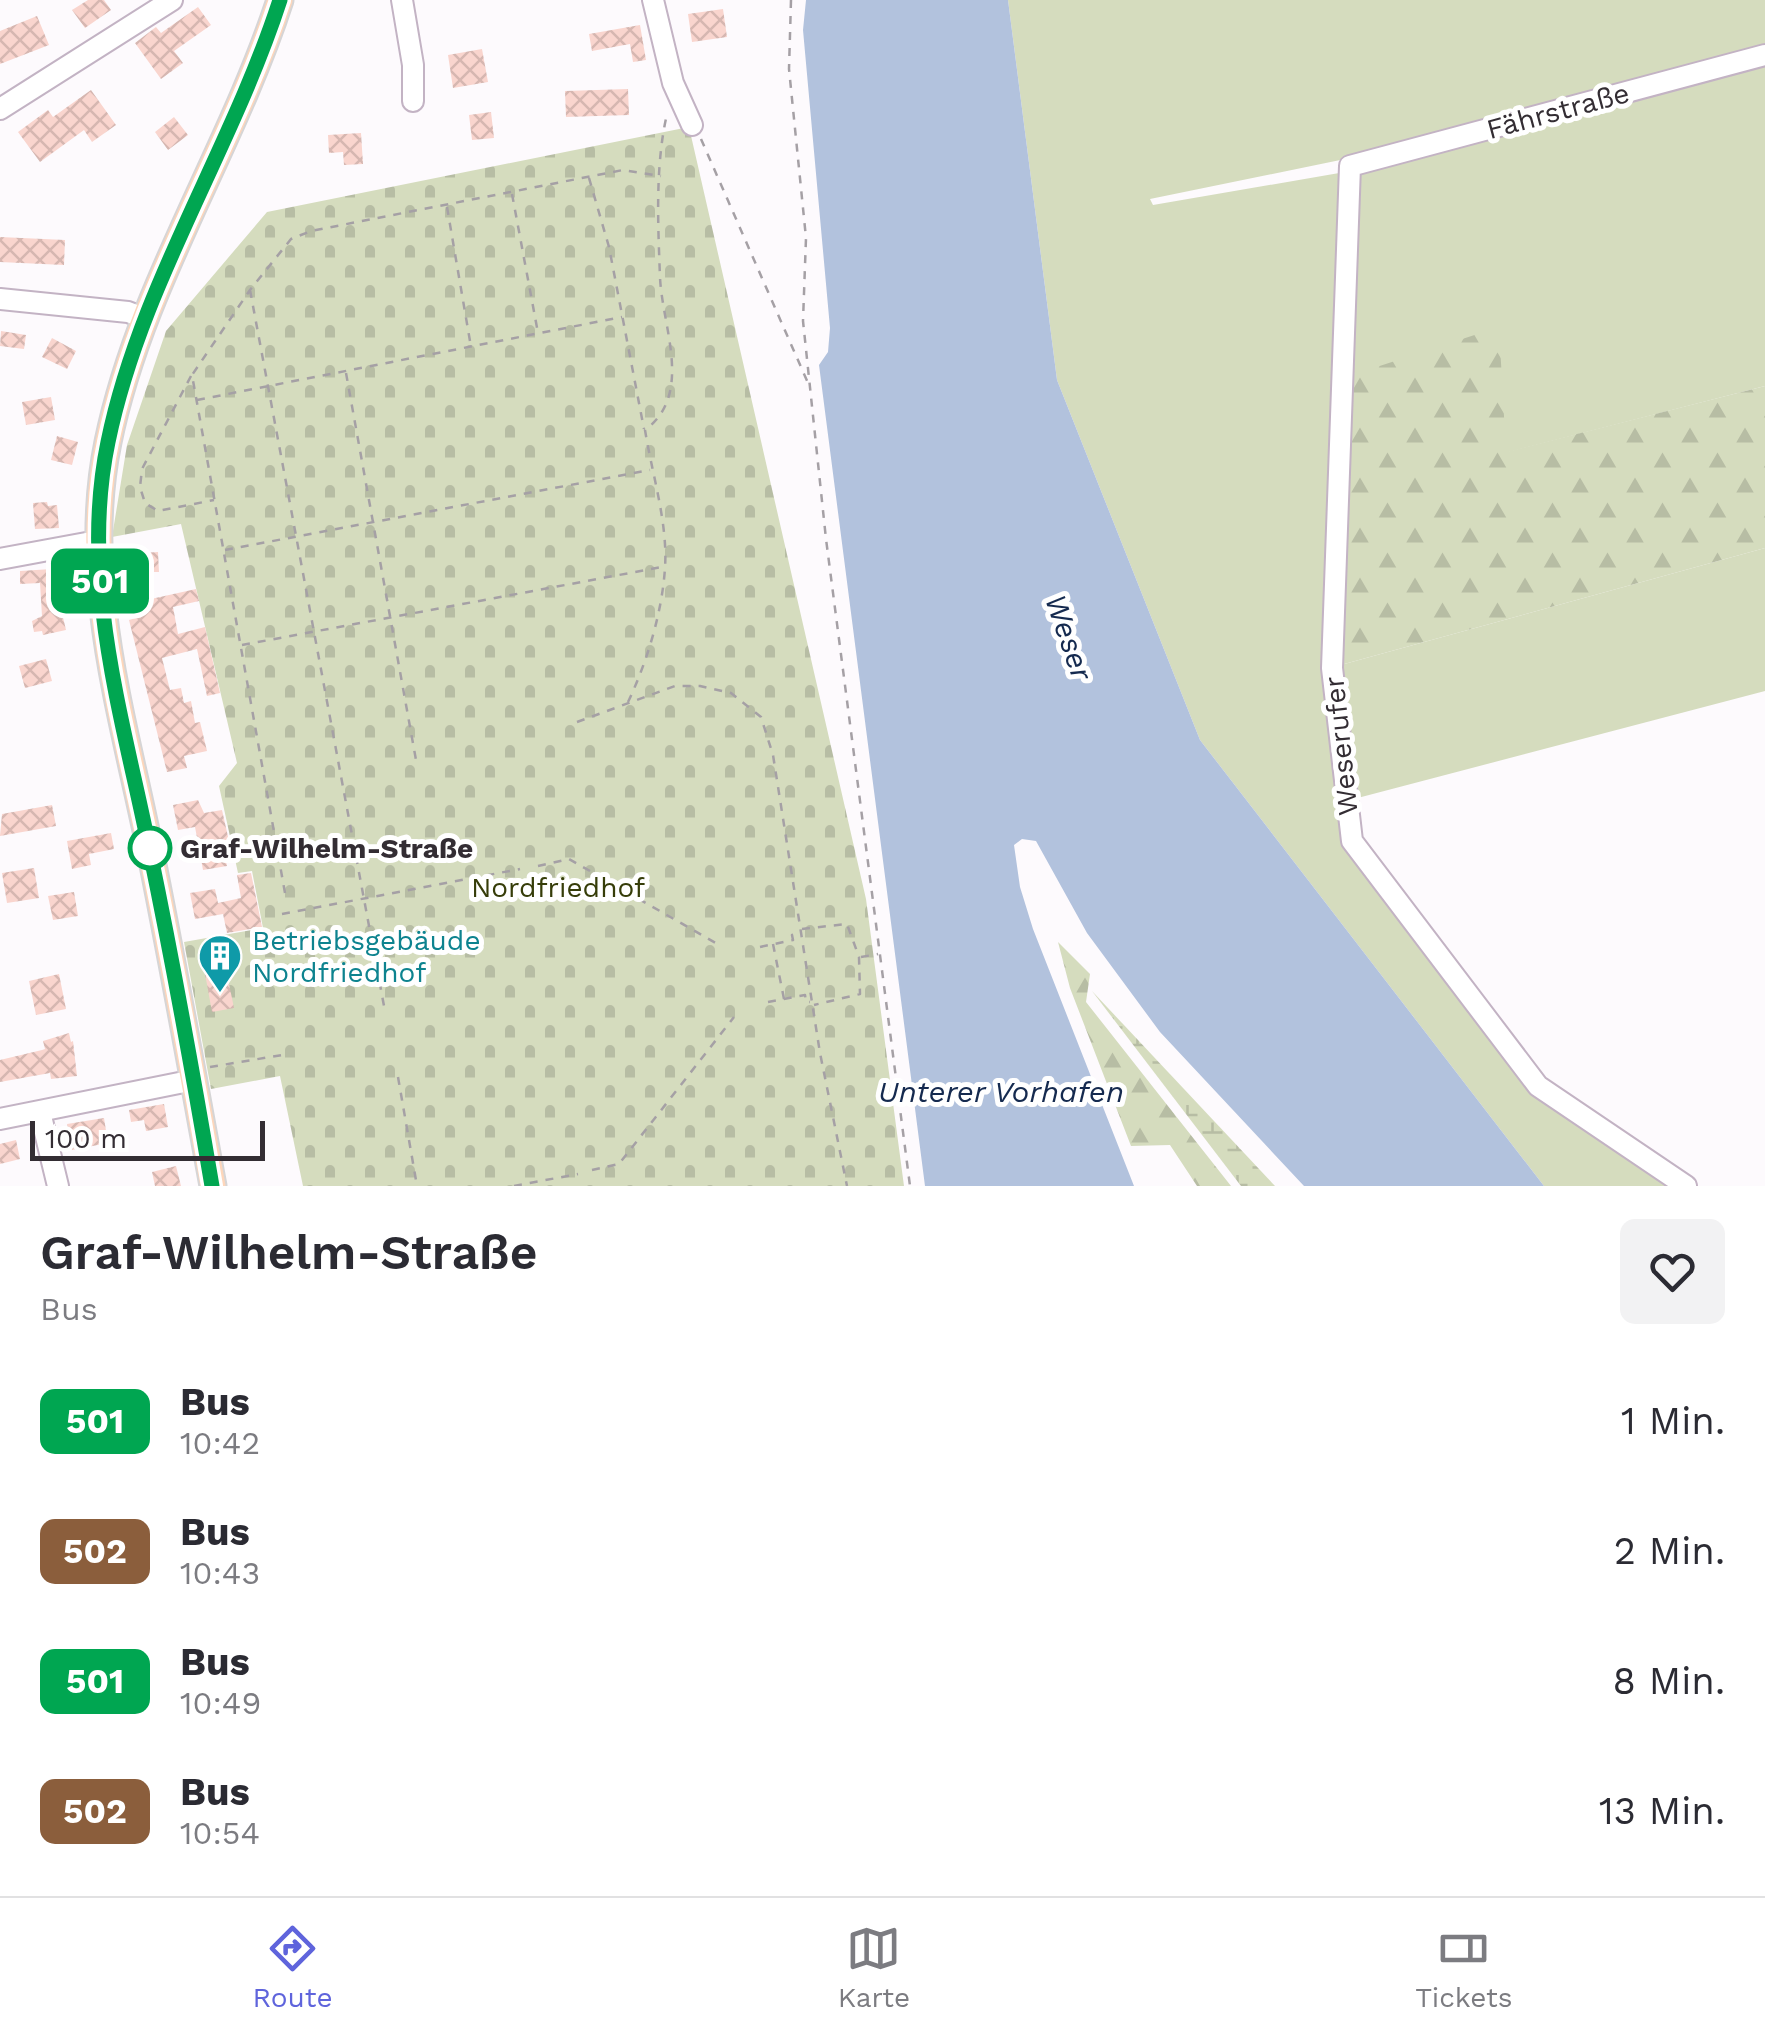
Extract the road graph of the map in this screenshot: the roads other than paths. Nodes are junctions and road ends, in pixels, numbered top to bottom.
1 (172, 0) edge
2 (280, 0) edge
3 (402, 0) edge
4 (653, 0) edge
5 (1765, 55) edge
6 (413, 101) dead end
7 (0, 109) edge
8 (692, 124) dead end
9 (1350, 166) joint
10 (0, 299) edge
11 (144, 318) junction
12 (97, 541) junction
13 (0, 559) edge
14 (199, 1074) junction
15 (40, 1112) junction
16 (0, 1119) edge
17 (58, 1186) edge
18 (212, 1186) edge
19 (1686, 1186) edge

1 - 7 street
2 - 11 main road
3 - 6 street
4 - 8 street
5 - 9 street, Fährstraße
9 - 19 street, Weserufer
10 - 11 street
11 - 12 main road
12 - 13 street
12 - 14 main road
14 - 15 street
14 - 18 main road
15 - 16 street
15 - 17 street

